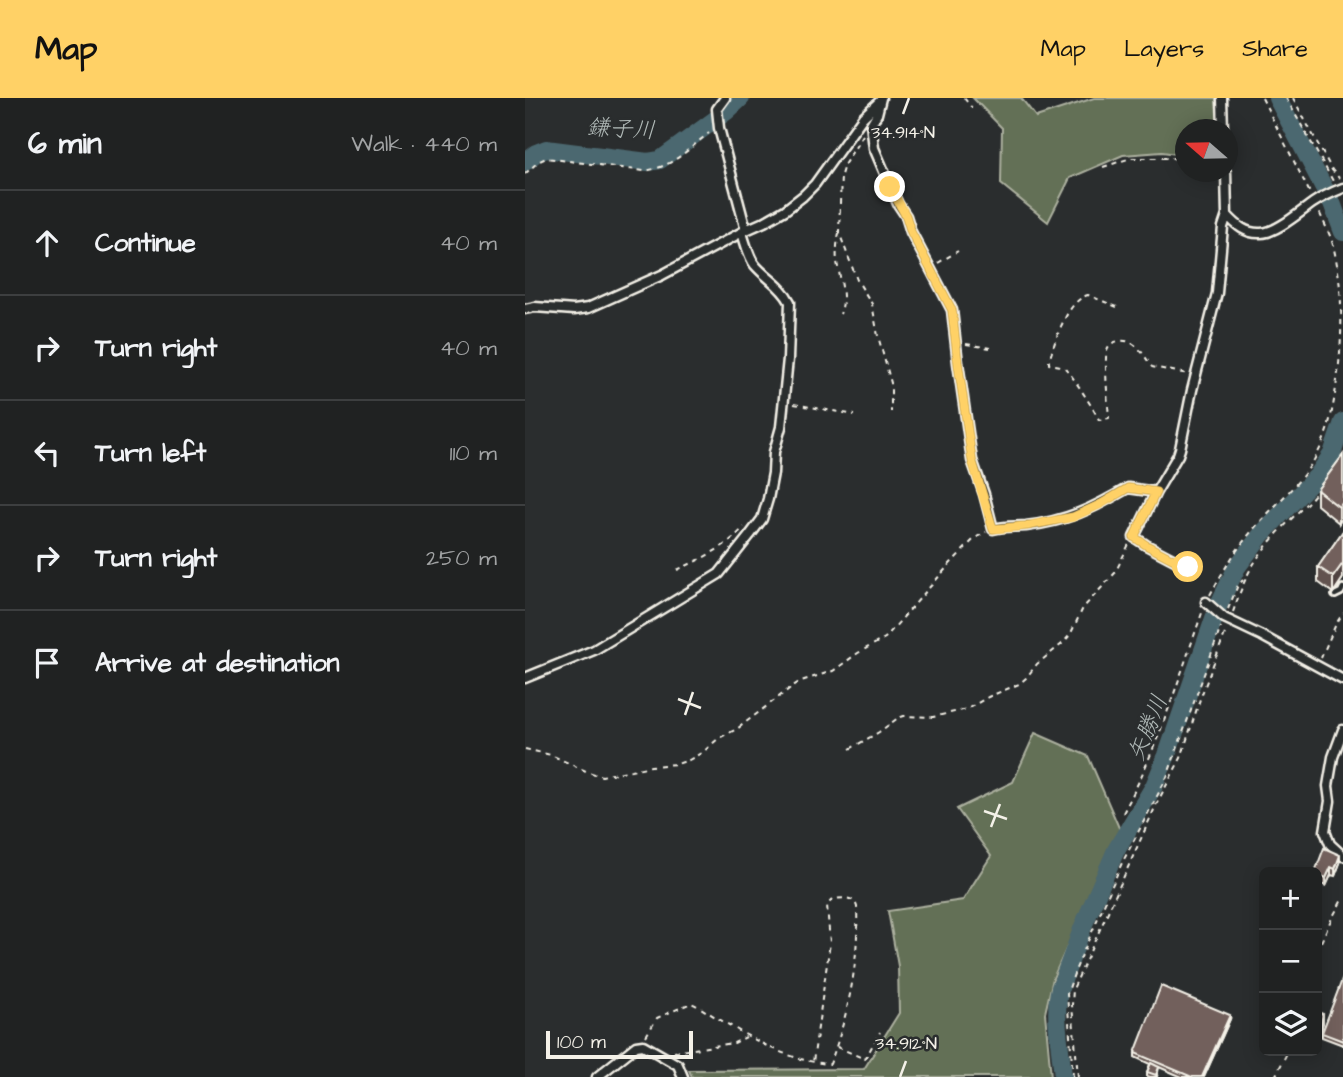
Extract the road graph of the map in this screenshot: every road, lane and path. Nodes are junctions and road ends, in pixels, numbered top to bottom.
1 (725, 98) edge
2 (964, 98) edge
3 (1222, 98) edge
4 (1262, 98) edge
5 (1286, 98) edge
6 (1293, 98) edge
7 (880, 100) edge
8 (972, 108) dead end
9 (1223, 119) edge
10 (871, 124) junction
11 (719, 128) junction
12 (1175, 158) edge
13 (1103, 167) dead end
14 (525, 174) edge
15 (1226, 182) edge
16 (1339, 187) edge
17 (1317, 201) junction
18 (1227, 215) junction
19 (744, 232) junction
20 (839, 233) junction
21 (958, 251) dead end
22 (930, 269) junction
23 (1117, 307) dead end
24 (525, 309) edge
25 (840, 314) dead end
26 (955, 342) junction
27 (989, 348) dead end
28 (1196, 373) junction
29 (783, 402) junction
30 (891, 412) dead end
31 (855, 415) dead end
32 (1320, 489) edge
33 (1156, 492) junction
34 (744, 526) dead end
35 (993, 529) junction
36 (1134, 537) junction
37 (1188, 567) dead end
38 (677, 570) dead end
39 (1246, 578) junction
40 (1343, 588) edge
41 (1335, 595) dead end
42 (1206, 602) junction
43 (1343, 613) edge
44 (1225, 619) junction
45 (1317, 666) junction
46 (525, 678) edge
47 (1343, 680) edge
48 (1343, 730) edge
49 (525, 749) edge
50 (850, 749) dead end
51 (1123, 813) dead end
52 (1343, 856) edge
53 (1343, 898) edge
54 (1322, 940) edge
55 (880, 1032) dead end
56 (747, 1036) junction
57 (641, 1045) junction
58 (836, 1047) junction
59 (659, 1053) junction
60 (1286, 1056) edge
61 (813, 1062) junction
62 (597, 1077) edge
63 (683, 1077) edge
64 (1073, 1077) edge
65 (1078, 1077) edge
66 (1275, 1077) edge

1 - 11 street
2 - 8 path
3 - 9 street
4 - 17 path
5 - 16 path
6 - 16 path
7 - 10 street
7 - 19 street
10 - 20 path
10 - 22 street
11 - 14 path
11 - 19 street
12 - 13 path
15 - 18 street
16 - 17 street
17 - 18 street
17 - 42 path
18 - 28 street
19 - 24 street
19 - 29 street
20 - 25 path
20 - 30 path
21 - 22 path
22 - 26 street
23 - 28 path
26 - 27 path
26 - 35 street
28 - 33 street
29 - 31 path
29 - 46 street
32 - 39 path
33 - 35 street
33 - 36 street
34 - 38 path
35 - 49 path
36 - 37 street
36 - 50 path
39 - 44 path
39 - 44 path
40 - 41 lane
42 - 44 street
42 - 51 path
43 - 45 path
44 - 45 street
44 - 64 path
44 - 65 path
45 - 47 street
48 - 52 street
53 - 54 path
55 - 58 path
56 - 57 path
56 - 59 path
56 - 61 path
57 - 59 street
57 - 62 street
58 - 61 path
58 - 61 path
59 - 63 street
60 - 66 path

